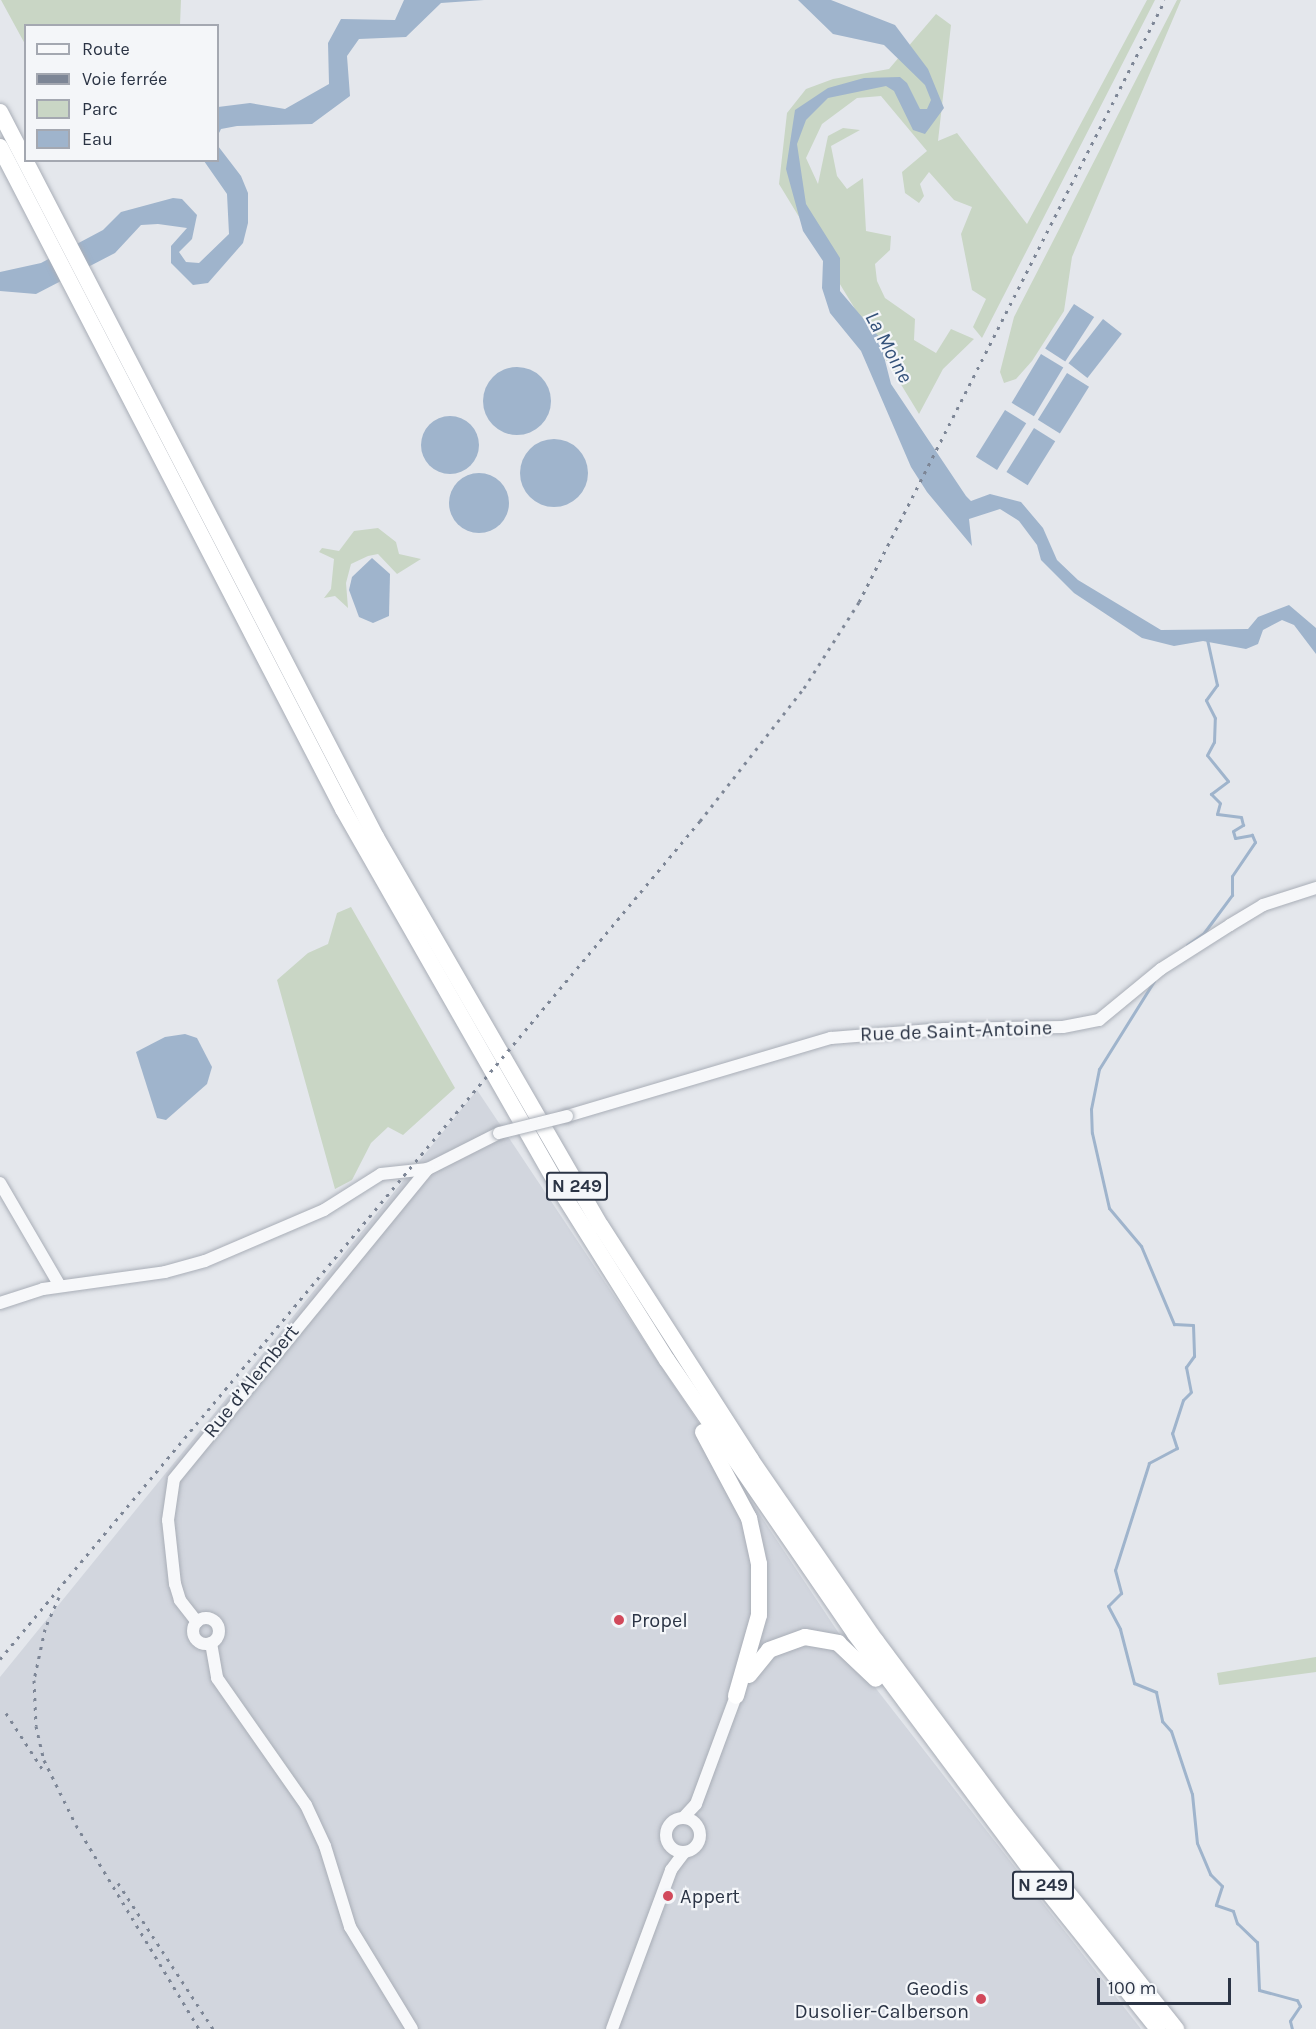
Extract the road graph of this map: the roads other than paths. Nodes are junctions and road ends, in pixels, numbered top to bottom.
1 (0, 112) edge
2 (0, 147) edge
3 (62, 248) junction
4 (78, 280) junction
5 (1316, 888) edge
6 (428, 1169) junction
7 (0, 1183) edge
8 (60, 1286) junction
9 (0, 1303) edge
10 (667, 1360) junction
11 (197, 1622) junction
12 (211, 1643) junction
13 (736, 1696) junction
14 (931, 1739) junction
15 (696, 1804) junction
16 (683, 1818) junction
17 (696, 1825) junction
18 (669, 1846) junction
19 (684, 1853) junction
20 (671, 1870) junction
21 (412, 2029) edge
22 (612, 2029) edge
23 (1158, 2029) edge
24 (1176, 2029) edge

1 - 3 highway, N 249
2 - 3 highway, N 249
3 - 4 highway, N 249
4 - 10 highway, N 249
4 - 24 highway, N 249
5 - 6 street, Rue de Saint-Antoine, bridge
6 - 8 street
6 - 11 street, Rue d’Alembert
7 - 8 street
8 - 9 street
10 - 13 highway, N 249
10 - 14 highway, N 249
11 - 12 street
11 - 12 street
12 - 21 street
13 - 14 highway, N 249
13 - 15 street
14 - 23 highway, N 249
15 - 16 street
15 - 17 street
16 - 17 street
16 - 18 street
17 - 19 street
18 - 19 street
18 - 20 street
19 - 20 street
20 - 22 street

